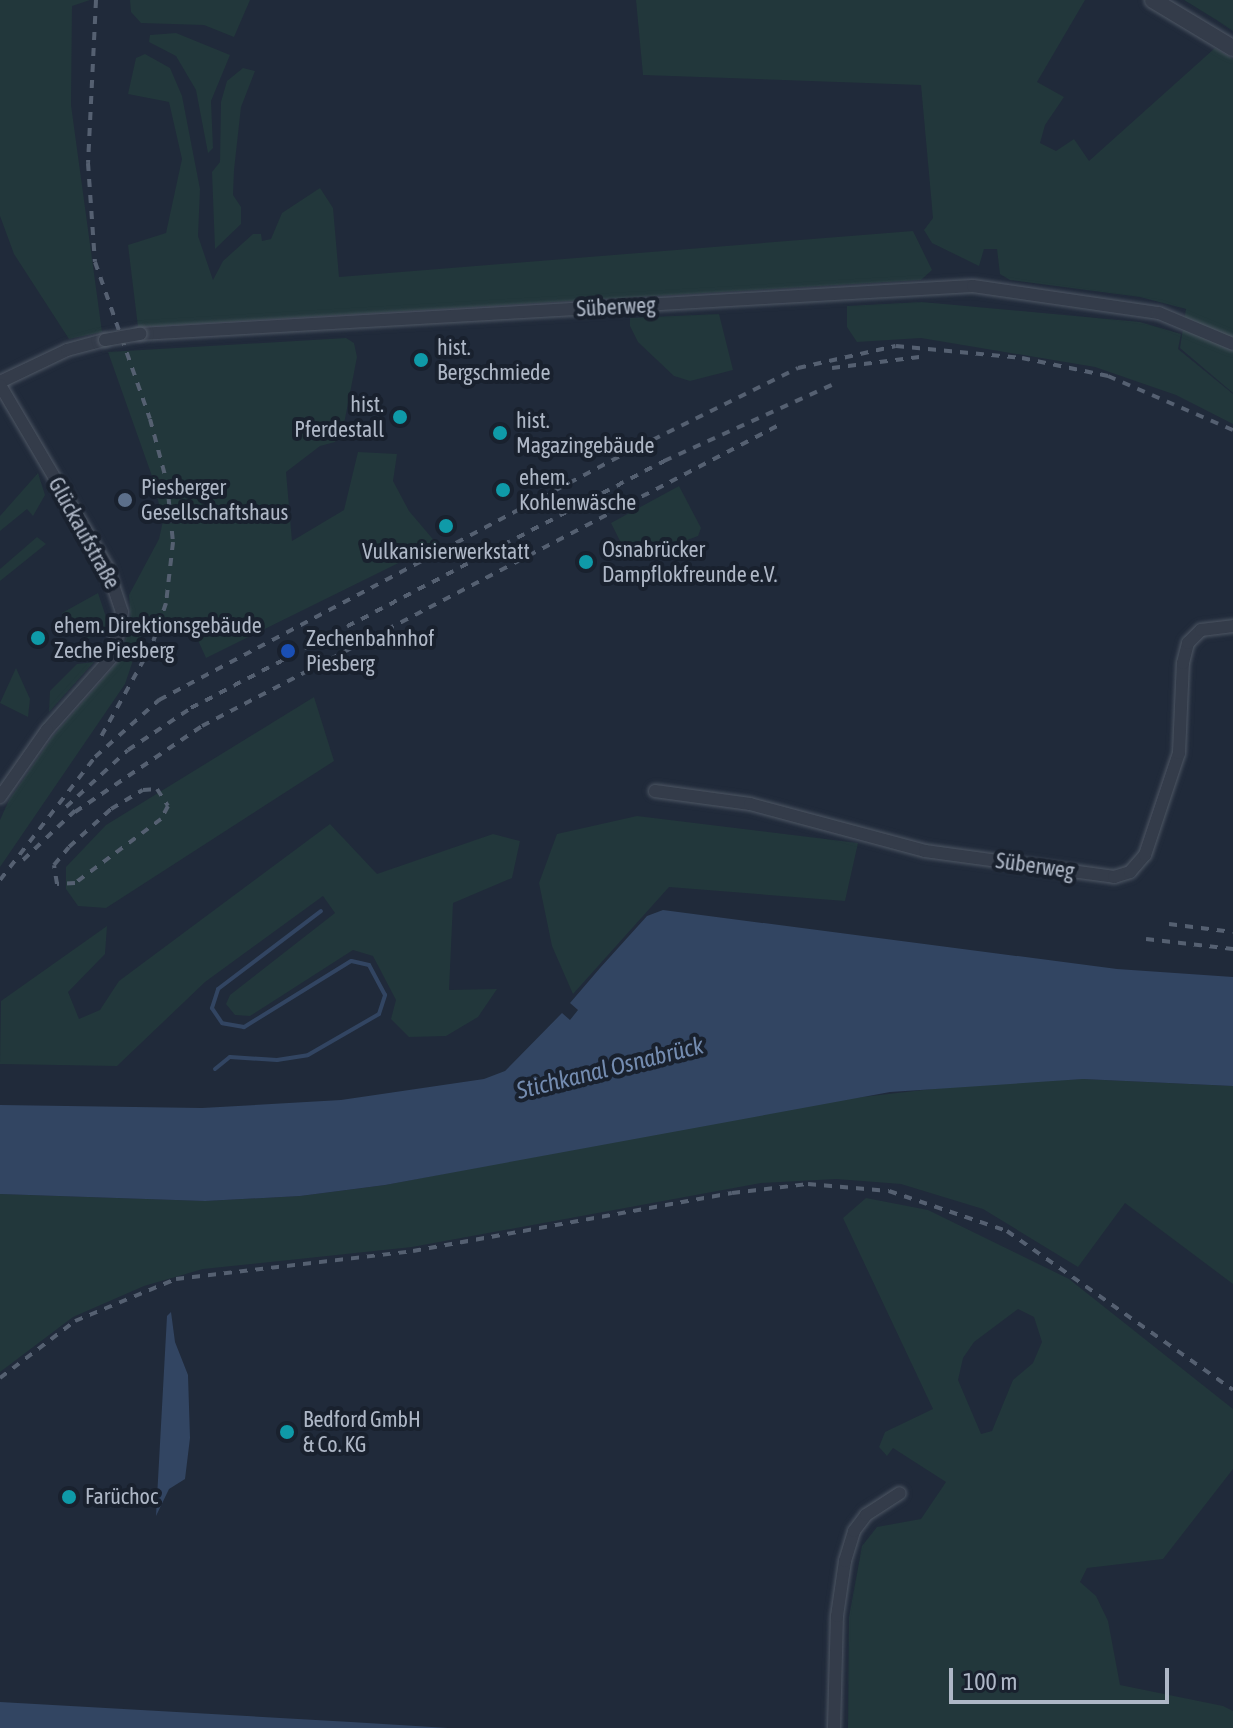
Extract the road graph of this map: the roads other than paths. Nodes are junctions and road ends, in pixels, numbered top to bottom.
1 (1153, 0) edge
2 (1233, 48) edge
3 (1233, 344) edge
4 (0, 383) edge
5 (1233, 626) edge
6 (655, 791) dead end
7 (0, 797) edge
8 (900, 1493) dead end
9 (834, 1723) edge

1 - 2 street
3 - 4 street, Süberweg, bridge
4 - 7 street, Glückaufstraße
5 - 6 street, Süberweg
8 - 9 street

